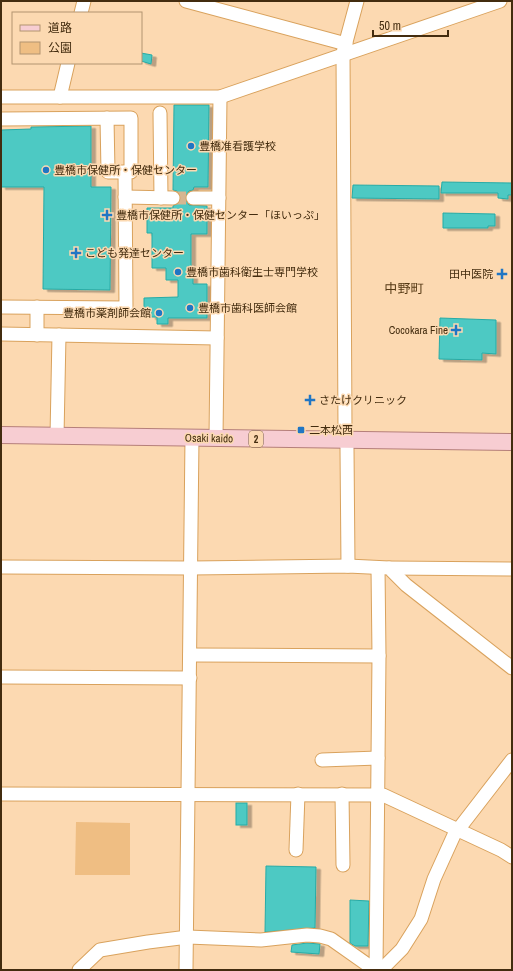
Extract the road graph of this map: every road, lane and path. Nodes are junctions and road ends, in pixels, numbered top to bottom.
1 (84, 1) edge
2 (186, 1) edge
3 (357, 1) edge
4 (500, 1) edge
5 (81, 12) edge
6 (344, 48) junction
7 (68, 64) edge
8 (1, 97) edge
9 (60, 97) junction
10 (220, 97) junction
11 (160, 114) dead end
12 (1, 118) edge
13 (107, 118) junction
14 (125, 172) junction
15 (125, 197) junction
16 (193, 198) tunnel mouth
17 (219, 198) junction
18 (1, 307) edge
19 (37, 307) junction
20 (1, 334) edge
21 (37, 335) junction
22 (59, 335) junction
23 (217, 338) junction
24 (1, 435) edge
25 (58, 436) junction
26 (192, 438) junction
27 (216, 438) junction
28 (346, 439) junction
29 (512, 442) edge
30 (348, 566) junction
31 (1, 567) edge
32 (191, 568) junction
33 (383, 568) junction
34 (512, 569) edge
35 (190, 655) junction
36 (379, 656) junction
37 (512, 668) edge
38 (1, 677) edge
39 (190, 678) junction
40 (378, 758) junction
41 (322, 760) dead end
42 (512, 760) edge
43 (1, 794) edge
44 (189, 794) junction
45 (298, 794) junction
46 (342, 794) junction
47 (378, 794) junction
48 (457, 830) junction
49 (296, 850) dead end
50 (512, 857) edge
51 (343, 865) dead end
52 (188, 938) junction
53 (79, 970) edge
54 (186, 970) edge
55 (375, 970) edge
56 (381, 970) edge

1 - 5 street
2 - 6 street
3 - 6 street
4 - 6 street
6 - 10 street
6 - 28 street
7 - 9 street
8 - 9 street
9 - 10 street
10 - 17 street
11 - 15 street
12 - 13 street
13 - 14 street
13 - 14 street
14 - 15 street
15 - 19 street
16 - 17 street
17 - 23 street
18 - 19 street
19 - 21 street
20 - 21 street
21 - 22 street
22 - 23 street
22 - 25 street
23 - 27 street
24 - 25 main road, Osaki kaido / 2
25 - 26 main road, Osaki kaido / 2
26 - 27 main road, Osaki kaido / 2
26 - 32 street
27 - 28 main road, Osaki kaido / 2
28 - 29 main road, Osaki kaido / 2
28 - 30 street
30 - 32 street
30 - 33 street
31 - 32 street
32 - 35 street
33 - 34 street
33 - 36 street
33 - 37 street
35 - 36 street
35 - 39 street
36 - 40 street
38 - 39 street
39 - 44 street
40 - 41 street
40 - 47 street
42 - 48 street
43 - 44 street
44 - 45 street
44 - 52 street
45 - 46 street
45 - 49 street
46 - 47 street
46 - 51 street
47 - 48 street
47 - 55 street
48 - 50 street
48 - 56 street
52 - 53 street
52 - 54 street
52 - 55 street

